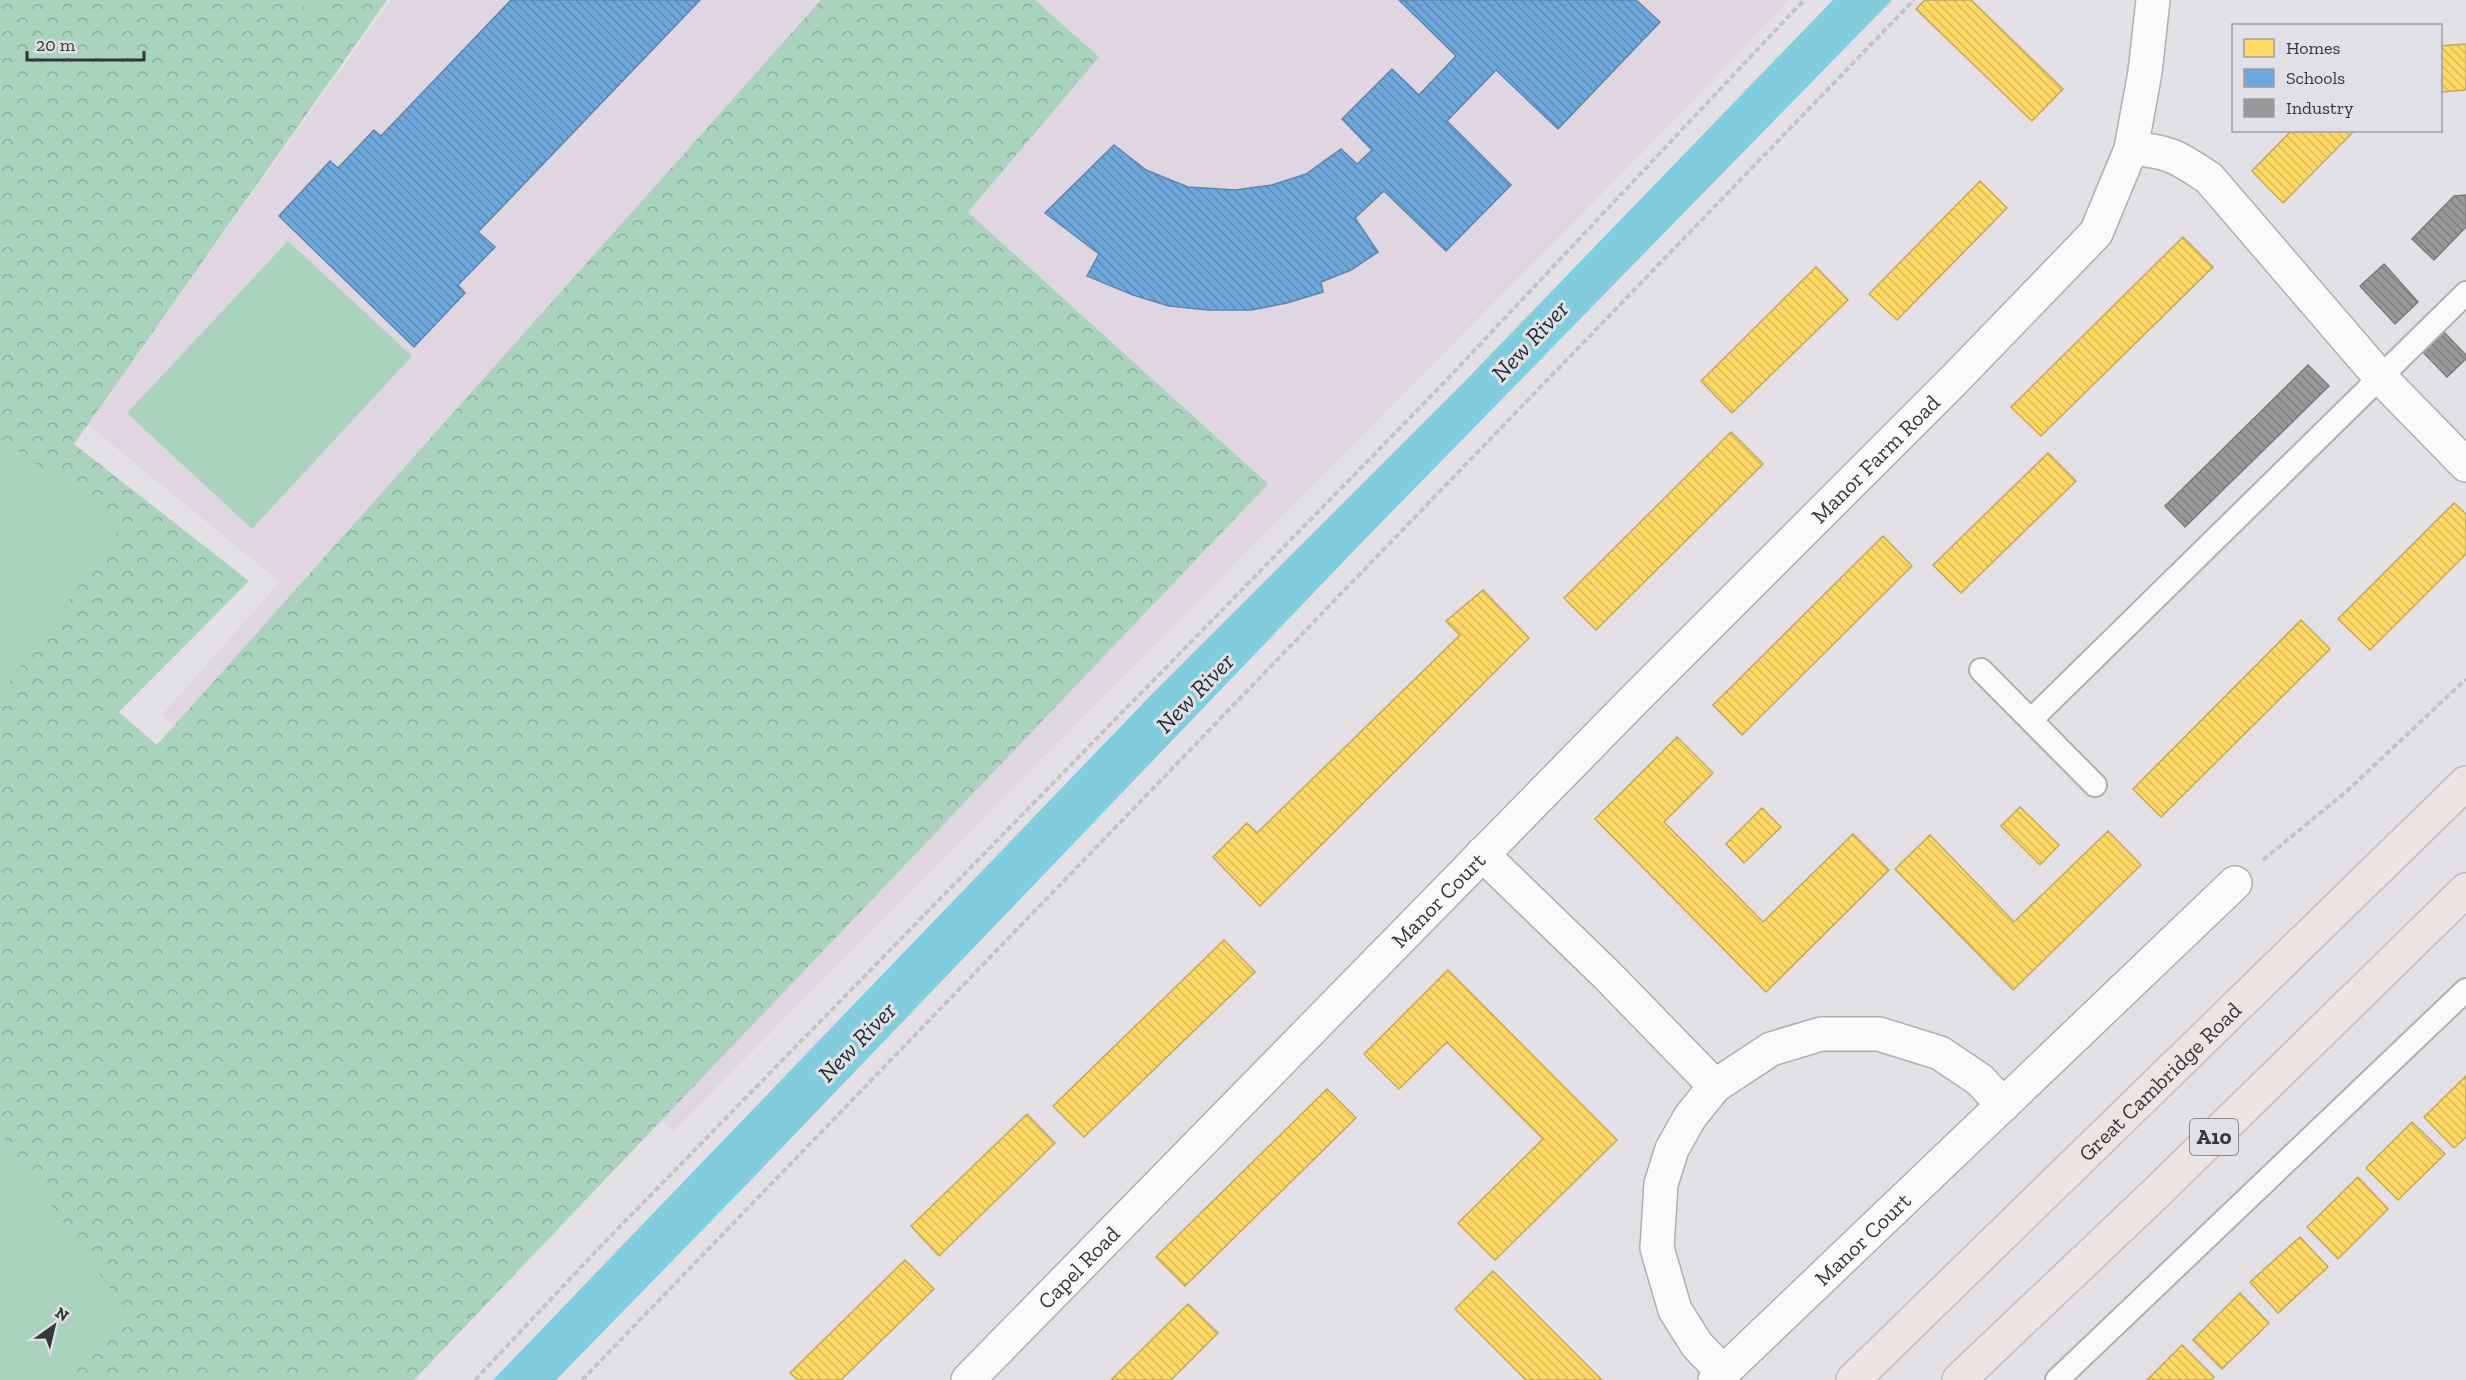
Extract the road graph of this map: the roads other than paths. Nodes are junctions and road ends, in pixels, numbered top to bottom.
1 (2153, 0) edge
2 (2131, 149) junction
3 (2466, 293) edge
4 (2380, 377) junction
5 (2466, 465) edge
6 (1982, 670) dead end
7 (2032, 719) junction
8 (2466, 783) edge
9 (2095, 785) dead end
10 (1482, 854) junction
11 (2235, 883) road end
12 (2466, 890) edge
13 (2466, 990) edge
14 (1715, 1086) junction
15 (2002, 1105) junction
16 (1189, 1153) joint
17 (1719, 1376) edge
18 (968, 1380) edge
19 (1853, 1380) edge
20 (1959, 1380) edge
21 (2057, 1380) edge

1 - 2 street, Manor Farm Road
2 - 4 street
2 - 10 street, Manor Farm Road
3 - 4 lane
4 - 5 street
4 - 7 lane
6 - 7 lane
7 - 9 lane
8 - 19 highway, Great Cambridge Road
10 - 14 street, Manor Court
10 - 16 street, Manor Court
11 - 15 street, Manor Court
12 - 20 highway, A10
13 - 21 lane
14 - 15 street, Manor Court
14 - 17 street, Manor Court
15 - 17 street, Manor Court
16 - 18 street, Capel Road

